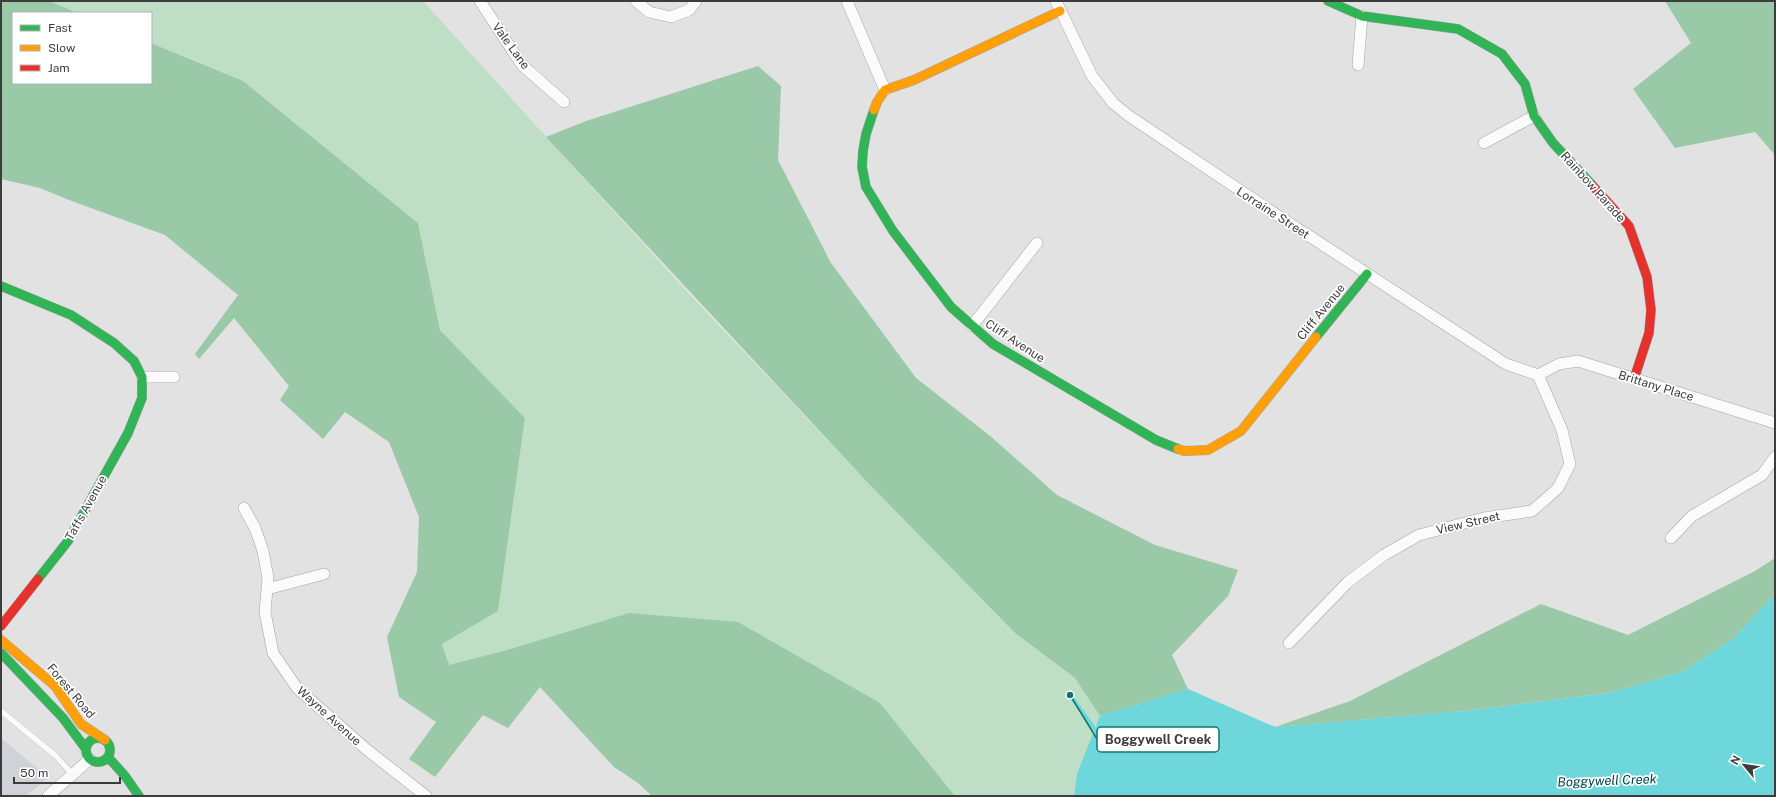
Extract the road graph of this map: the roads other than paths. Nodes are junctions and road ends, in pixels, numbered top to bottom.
1 (480, 1) edge
2 (636, 1) edge
3 (696, 1) edge
4 (846, 1) edge
5 (1328, 1) edge
6 (1058, 6) edge
7 (1362, 16) junction
8 (1358, 65) dead end
9 (885, 90) junction
10 (564, 102) dead end
11 (1534, 116) junction
12 (1484, 143) dead end
13 (1037, 243) dead end
14 (1367, 274) junction
15 (1, 286) edge
16 (972, 326) junction
17 (1538, 375) junction
18 (142, 377) junction
19 (174, 377) dead end
20 (1634, 380) junction
21 (1775, 423) edge
22 (1775, 457) edge
23 (244, 508) dead end
24 (1671, 538) dead end
25 (324, 574) dead end
26 (267, 589) junction
27 (1, 626) edge
28 (1, 640) edge
29 (1289, 643) dead end
30 (1, 653) edge
31 (1, 711) edge
32 (105, 740) junction
33 (88, 754) junction
34 (108, 757) junction
35 (72, 774) junction
36 (48, 796) edge
37 (139, 796) edge
38 (426, 796) edge

1 - 10 street, Vale Lane
2 - 3 street
4 - 9 street
5 - 7 street, Rainbow Parade
6 - 9 street
6 - 14 street, Lorraine Street
7 - 8 street
7 - 11 street, Rainbow Parade
9 - 16 street, Cliff Avenue
11 - 12 street
11 - 20 street, Rainbow Parade
13 - 16 street
14 - 16 street, Cliff Avenue
14 - 17 street, Lorraine Street
15 - 18 street, Taffs Avenue
17 - 20 street, Brittany Place
17 - 29 street, View Street
18 - 19 street
18 - 27 street, Taffs Avenue
20 - 21 street, Brittany Place
22 - 24 street
23 - 26 street, Wayne Avenue
25 - 26 street
26 - 38 street, Wayne Avenue
28 - 32 street, Forest Road
30 - 33 street, Forest Road
31 - 35 lane
32 - 33 street
32 - 34 street
33 - 34 street
33 - 35 street
34 - 37 street
35 - 36 street

